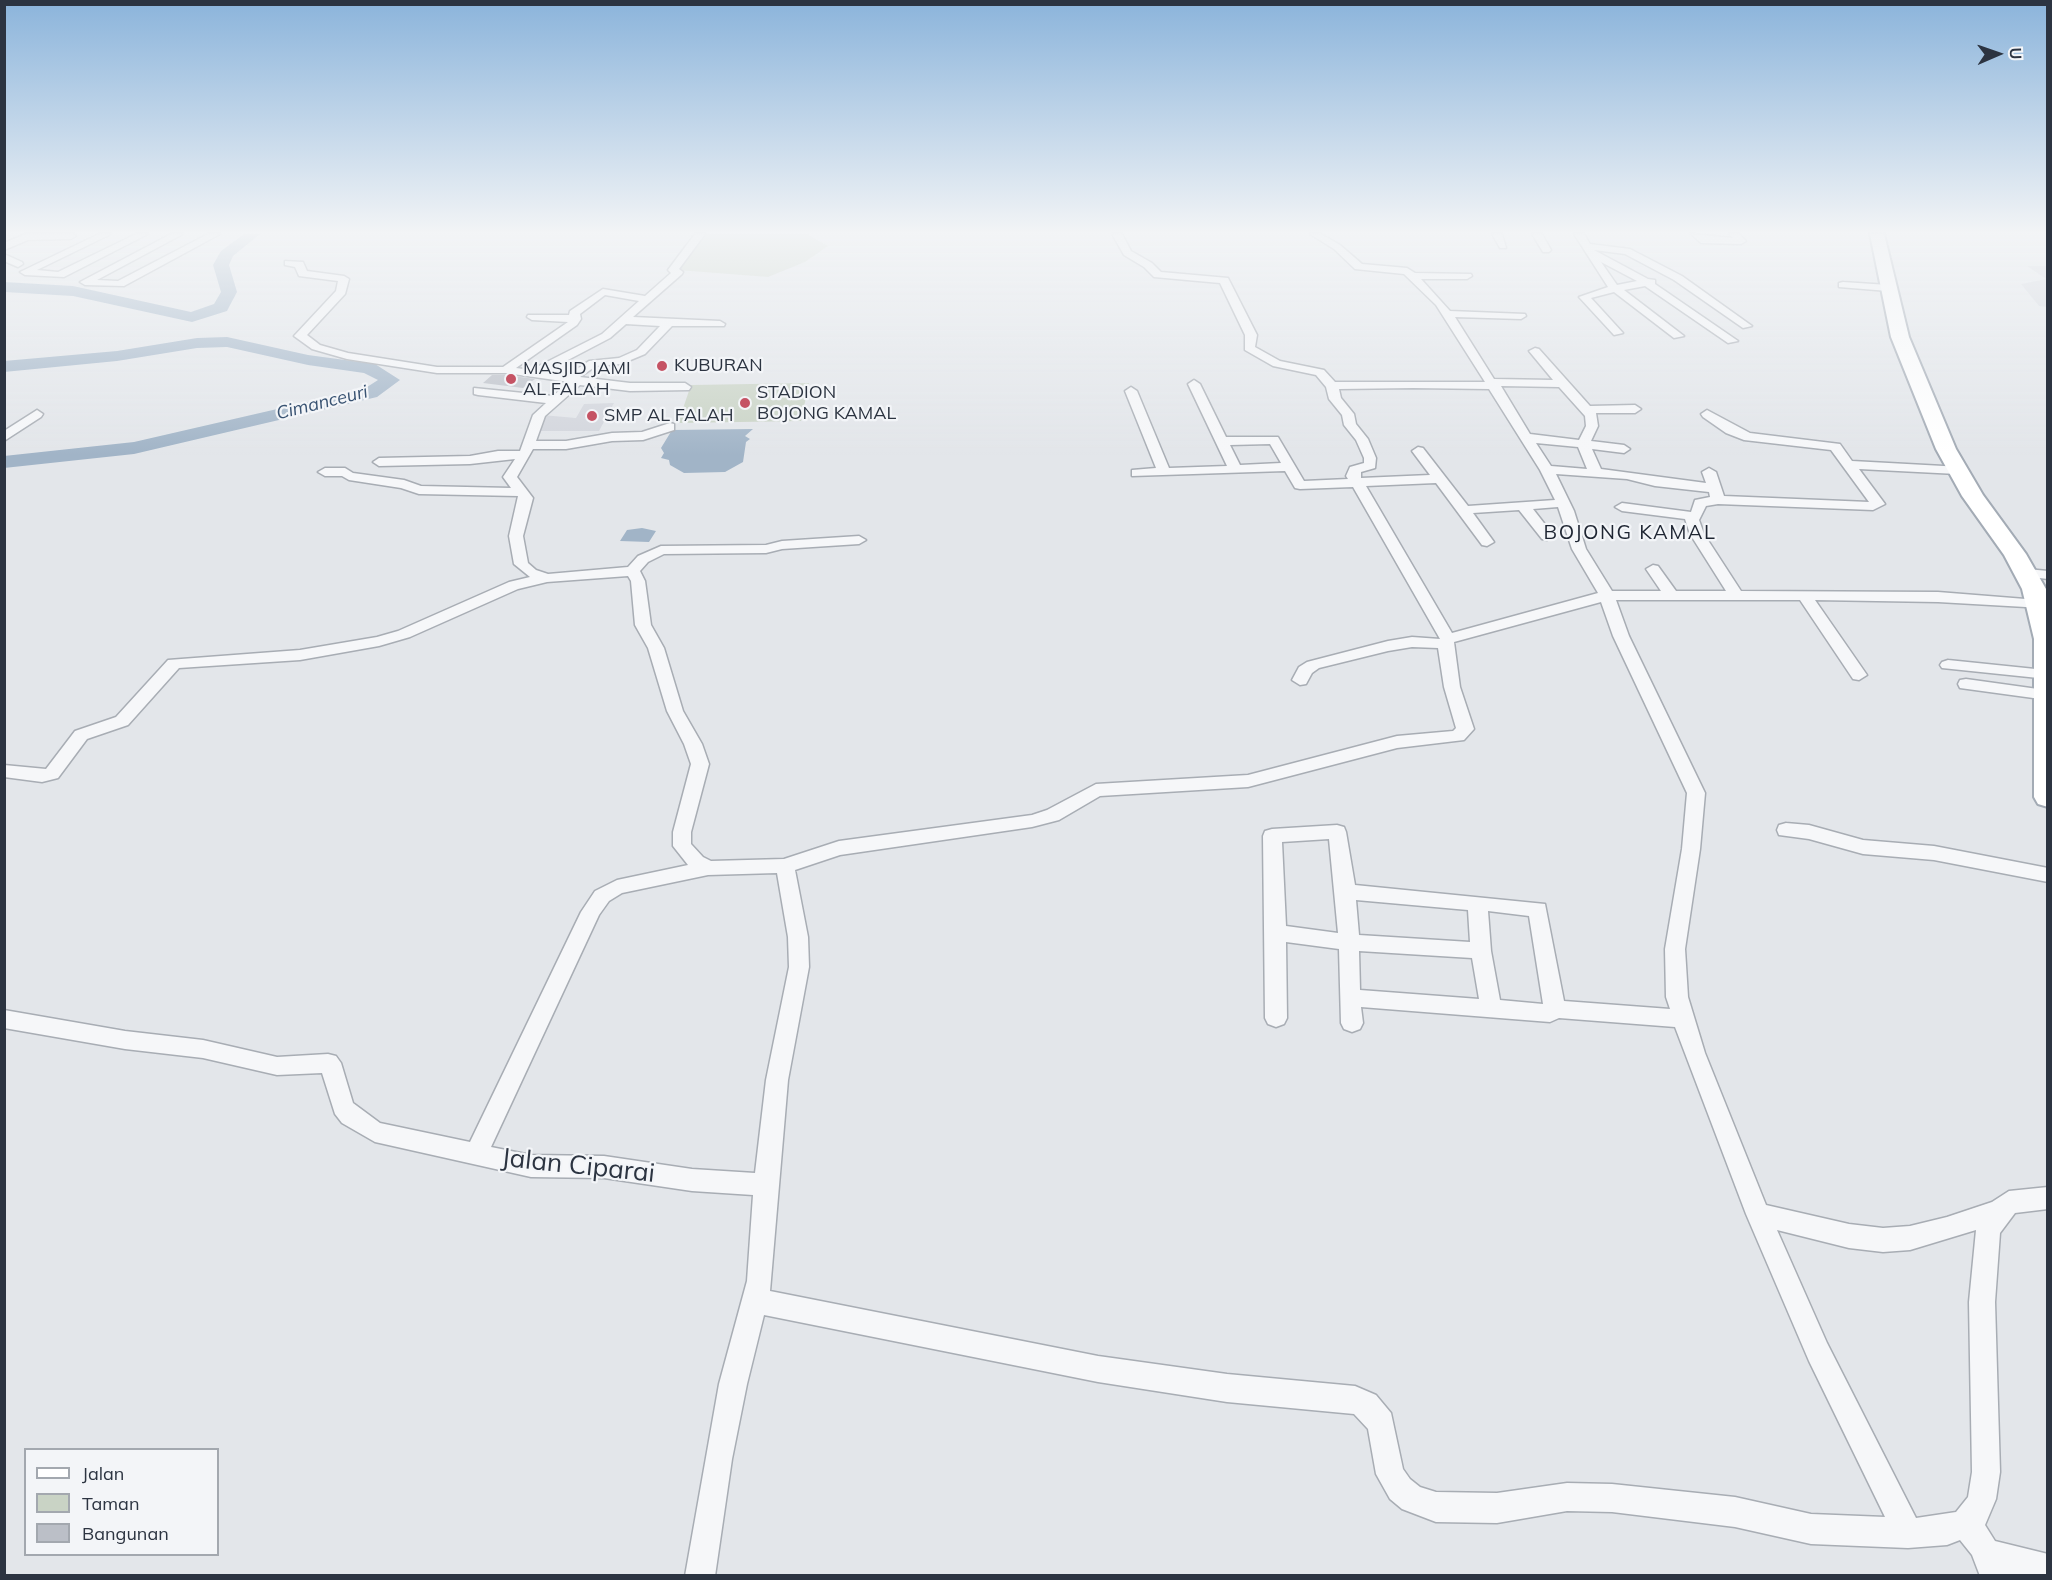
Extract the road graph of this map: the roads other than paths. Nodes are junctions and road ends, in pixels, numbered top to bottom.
1 (326, 308) edge
2 (582, 308) edge
3 (636, 308) edge
4 (1238, 308) edge
5 (1442, 308) edge
6 (1594, 308) edge
7 (1630, 308) edge
8 (1639, 308) edge
9 (1683, 308) edge
10 (1721, 308) edge
11 (1893, 308) edge
12 (1448, 314) junction
13 (532, 316) dead end
14 (1521, 316) dead end
15 (576, 319) junction
16 (622, 320) junction
17 (669, 322) junction
18 (720, 324) dead end
19 (1747, 326) dead end
20 (1618, 333) dead end
21 (1654, 333) dead end
22 (1678, 336) dead end
23 (1732, 341) dead end
24 (1535, 351) dead end
25 (506, 370) junction
26 (534, 373) junction
27 (575, 379) junction
28 (1194, 384) dead end
29 (1493, 384) junction
30 (1562, 384) junction
31 (1332, 386) junction
32 (685, 387) dead end
33 (478, 391) dead end
34 (1131, 391) dead end
35 (554, 400) junction
36 (1587, 410) junction
37 (1635, 410) dead end
38 (37, 414) dead end
39 (1707, 414) dead end
40 (670, 427) dead end
41 (4, 436) edge
42 (1529, 438) junction
43 (1222, 441) junction
44 (1583, 444) junction
45 (392, 447) dead end
46 (1624, 449) dead end
47 (526, 450) junction
48 (1418, 451) dead end
49 (379, 462) junction
50 (1850, 465) junction
51 (1290, 467) junction
52 (1235, 470) junction
53 (1547, 470) junction
54 (1957, 470) junction
55 (325, 472) dead end
56 (1164, 472) junction
57 (1709, 472) dead end
58 (1137, 473) dead end
59 (1596, 473) junction
60 (1440, 478) junction
61 (371, 481) junction
62 (1356, 483) junction
63 (521, 492) junction
64 (1715, 494) junction
65 (1563, 503) junction
66 (1523, 506) junction
67 (1622, 507) dead end
68 (1464, 510) junction
69 (1692, 516) junction
70 (1547, 536) dead end
71 (859, 540) dead end
72 (1487, 542) dead end
73 (1653, 569) dead end
74 (632, 571) junction
75 (2027, 573) junction
76 (2048, 575) edge
77 (548, 578) junction
78 (1735, 594) junction
79 (1804, 594) junction
80 (1671, 595) junction
81 (1606, 596) junction
82 (2038, 605) junction
83 (1446, 641) junction
84 (1948, 665) dead end
85 (1859, 675) dead end
86 (1300, 680) dead end
87 (1966, 684) dead end
88 (2045, 685) junction
89 (4, 771) edge
90 (2048, 797) edge
91 (1786, 830) dead end
92 (785, 866) junction
93 (708, 868) junction
94 (2048, 875) edge
95 (1346, 892) junction
96 (1478, 903) junction
97 (1276, 933) junction
98 (1349, 942) junction
99 (1481, 951) junction
100 (1350, 998) junction
101 (1491, 1008) junction
102 (1555, 1009) junction
103 (1276, 1018) dead end
104 (4, 1019) edge
105 (1684, 1019) junction
106 (1352, 1023) dead end
107 (476, 1154) junction
108 (766, 1185) junction
109 (2048, 1198) edge
110 (2000, 1210) junction
111 (1758, 1214) junction
112 (755, 1301) junction
113 (1965, 1524) junction
114 (1908, 1533) junction
115 (1992, 1565) edge
116 (2048, 1569) edge
117 (700, 1575) edge

1 - 25 street
2 - 15 street
3 - 16 street
4 - 31 street
5 - 12 street
6 - 20 street
7 - 21 street
8 - 22 street
9 - 23 street
10 - 19 street
11 - 54 main road
12 - 14 street
12 - 29 street
13 - 15 street
15 - 25 street
16 - 17 street
16 - 26 street
17 - 18 street
17 - 27 street
24 - 30 street
25 - 26 street
26 - 27 street
27 - 32 street
27 - 35 street
28 - 43 street
29 - 30 street
29 - 31 street
29 - 42 street
30 - 36 street
31 - 62 street
33 - 35 street
34 - 56 street
35 - 47 street
36 - 37 street
36 - 44 street
38 - 41 street
39 - 50 street
40 - 47 street
42 - 44 street
42 - 53 street
43 - 51 street
43 - 52 street
44 - 46 street
44 - 59 street
45 - 49 street
47 - 49 street
47 - 63 street
48 - 60 street
49 - 61 street
50 - 54 street
50 - 64 street
51 - 52 street
51 - 62 street
52 - 56 street
53 - 59 street
53 - 65 street
54 - 75 main road
55 - 61 street
56 - 58 street
57 - 64 street
59 - 64 street
60 - 62 street
60 - 68 street
61 - 63 street
62 - 83 street
63 - 77 street
64 - 69 street
65 - 66 street
65 - 81 street
66 - 68 street
66 - 70 street
67 - 69 street
68 - 72 street
69 - 78 street
71 - 74 street
73 - 80 street
74 - 77 street
74 - 93 street
75 - 76 street
75 - 82 main road
77 - 89 street
78 - 79 street
78 - 80 street
79 - 82 street
79 - 85 street
80 - 81 street
81 - 83 street
81 - 105 street
82 - 88 main road
83 - 86 street
83 - 92 street
84 - 88 street
87 - 88 street
88 - 90 main road
91 - 94 street
92 - 93 street
92 - 108 street
93 - 107 street
95 - 96 street
95 - 97 street
95 - 98 street
96 - 99 street
96 - 102 street
97 - 98 street
97 - 103 street
98 - 99 street
98 - 100 street
99 - 101 street
100 - 101 street
100 - 106 street
101 - 102 street
102 - 105 street
104 - 107 street, Jalan Ciparai
105 - 111 street
107 - 108 street, Jalan Ciparai
108 - 112 street
109 - 110 street
110 - 111 street
110 - 113 street
111 - 114 street
112 - 114 street
112 - 117 street
113 - 114 street
113 - 115 street
115 - 116 street

